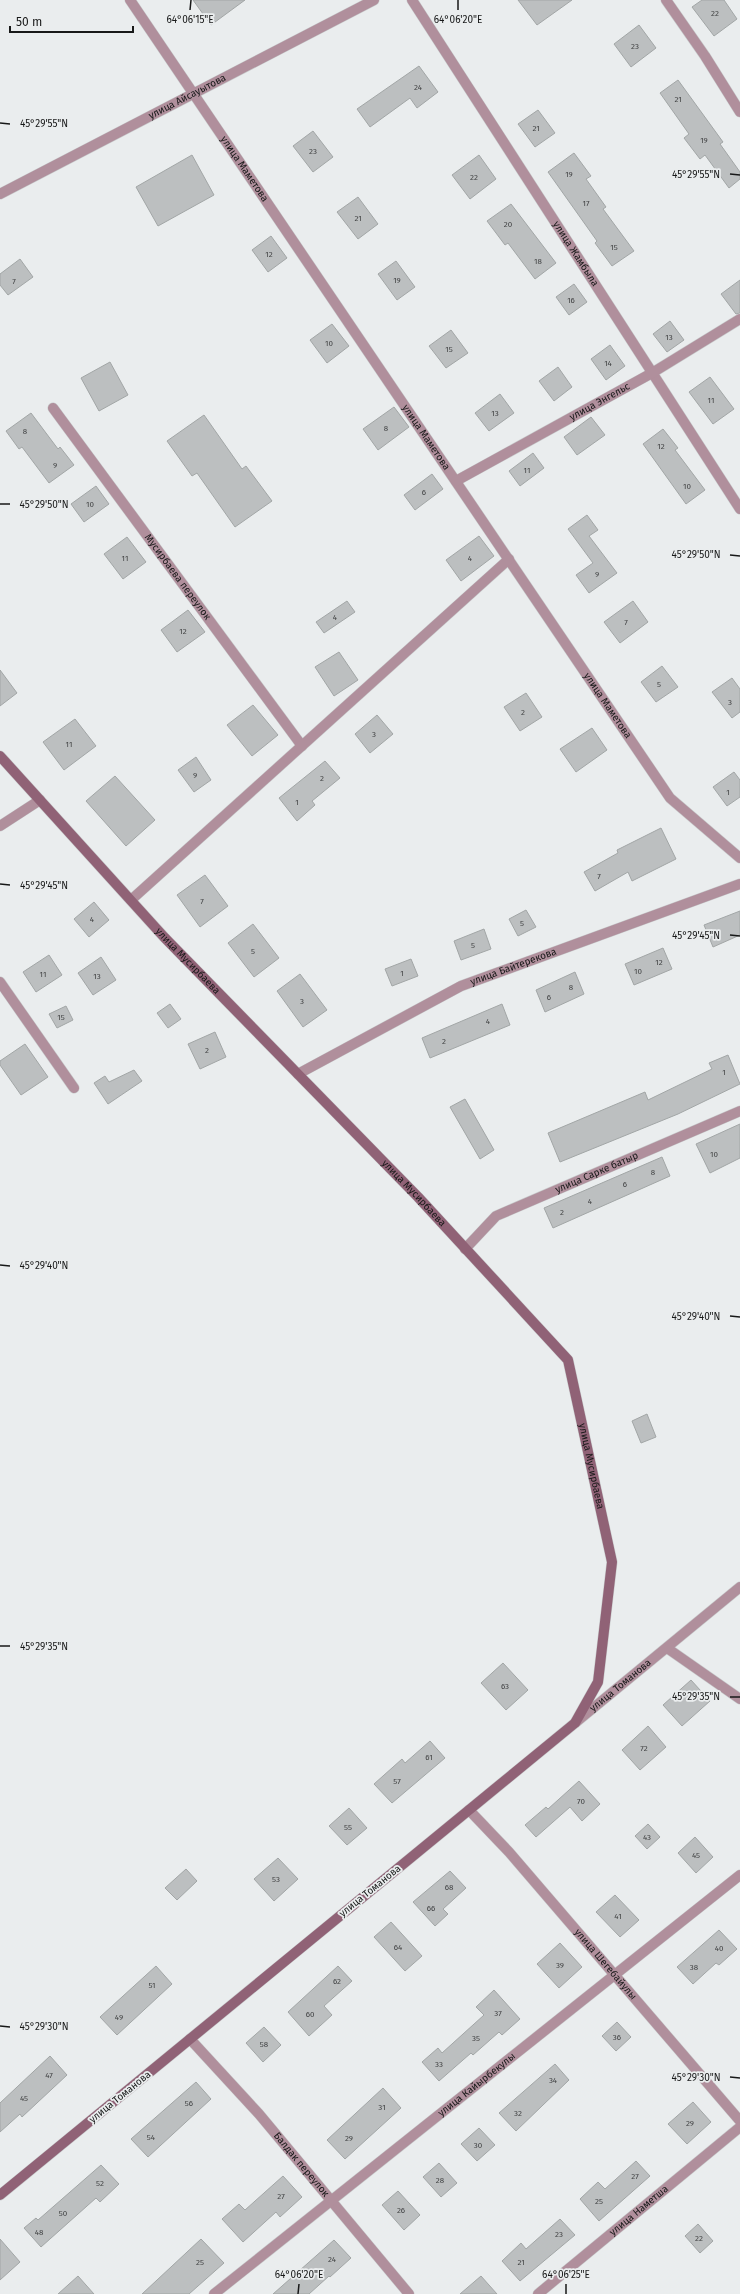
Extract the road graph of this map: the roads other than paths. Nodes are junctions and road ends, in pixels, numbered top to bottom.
1 (130, 0) edge
2 (374, 0) edge
3 (412, 0) edge
4 (666, 0) edge
5 (195, 93) junction
6 (740, 112) edge
7 (0, 194) edge
8 (740, 320) edge
9 (652, 373) junction
10 (53, 408) dead end
11 (456, 481) junction
12 (740, 508) edge
13 (509, 559) junction
14 (302, 746) junction
15 (0, 756) edge
16 (40, 800) junction
17 (0, 826) edge
18 (740, 858) edge
19 (740, 884) edge
20 (130, 900) junction
21 (0, 982) edge
22 (298, 1074) junction
23 (74, 1088) dead end
24 (740, 1111) edge
25 (465, 1249) junction
26 (740, 1587) edge
27 (667, 1648) junction
28 (740, 1699) edge
29 (575, 1723) junction
30 (469, 1810) junction
31 (740, 1875) edge
32 (613, 1976) junction
33 (190, 2039) junction
34 (740, 2121) edge
35 (740, 2127) edge
36 (0, 2195) edge
37 (331, 2201) junction
38 (214, 2294) edge
39 (409, 2294) edge
40 (538, 2294) edge

1 - 5 street, улица Маметова
2 - 5 street, улица Айсауытова
3 - 9 street, улица Жамбыла
4 - 6 street
5 - 7 street, улица Айсауытова
5 - 11 street, улица Маметова
8 - 9 street, улица Энгельс
9 - 11 street, улица Энгельс
9 - 12 street, улица Жамбыла
10 - 14 street, Мусирбаева переулок
11 - 13 street, улица Маметова
13 - 14 street
13 - 18 street, улица Маметова
14 - 20 street
15 - 16 street, улица Мусирбаева
16 - 17 street
16 - 20 street, улица Мусирбаева
19 - 22 street, улица Байтерекова
20 - 22 street, улица Мусирбаева
21 - 23 street
22 - 25 street, улица Мусирбаева
24 - 25 street, улица Сарке батыр
25 - 29 street, улица Мусирбаева
26 - 27 street, улица Томанова
27 - 28 street
27 - 29 street, улица Томанова
29 - 30 street, улица Томанова
30 - 32 street, улица Шегебайулы
30 - 33 street, улица Томанова
31 - 32 street, улица Кайырбекулы
32 - 34 street, улица Шегебайулы
32 - 37 street, улица Кайырбекулы
33 - 36 street, улица Томанова
33 - 37 street, Балдак переулок
35 - 40 street, улица Наметша
37 - 38 street, улица Кайырбекулы
37 - 39 street, Балдак переулок

